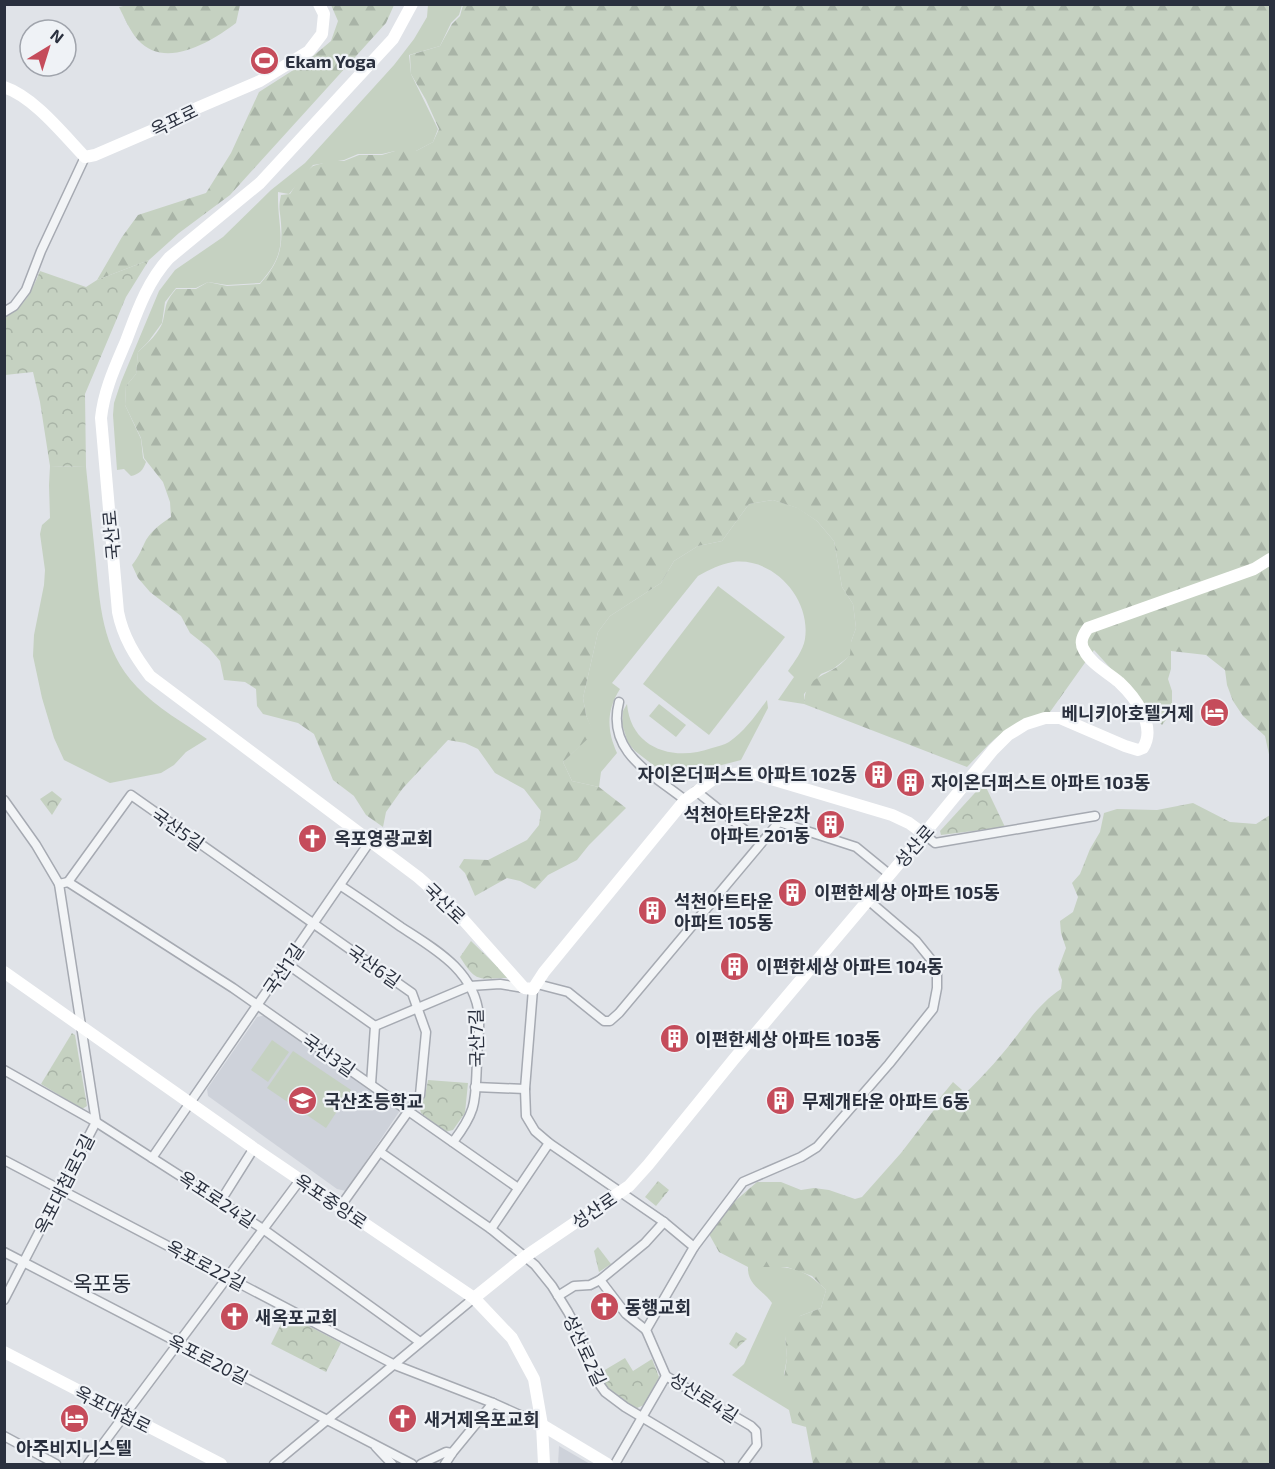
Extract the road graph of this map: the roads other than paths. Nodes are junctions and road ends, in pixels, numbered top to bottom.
1 (319, 4) edge
2 (412, 4) edge
3 (420, 4) edge
4 (4, 87) edge
5 (85, 157) junction
6 (4, 312) edge
7 (1270, 559) edge
8 (619, 702) dead end
9 (696, 790) junction
10 (4, 800) edge
11 (685, 800) junction
12 (1095, 816) dead end
13 (924, 834) junction
14 (373, 838) junction
15 (761, 843) junction
16 (889, 874) junction
17 (68, 882) junction
18 (58, 884) junction
19 (341, 886) junction
20 (868, 900) junction
21 (314, 924) junction
22 (287, 963) junction
23 (4, 972) edge
24 (470, 986) junction
25 (531, 987) junction
26 (258, 1006) junction
27 (418, 1006) junction
28 (82, 1026) junction
29 (375, 1026) junction
30 (4, 1070) edge
31 (371, 1084) junction
32 (475, 1087) junction
33 (525, 1089) junction
34 (191, 1103) junction
35 (410, 1111) junction
36 (96, 1122) junction
37 (453, 1142) junction
38 (549, 1143) junction
39 (254, 1148) junction
40 (380, 1152) junction
41 (152, 1158) junction
42 (4, 1160) edge
43 (300, 1180) junction
44 (518, 1188) junction
45 (62, 1189) junction
46 (620, 1193) junction
47 (220, 1202) junction
48 (340, 1207) junction
49 (664, 1222) junction
50 (263, 1229) junction
51 (491, 1229) junction
52 (694, 1247) junction
53 (4, 1252) edge
54 (526, 1256) junction
55 (24, 1262) junction
56 (228, 1277) junction
57 (600, 1280) junction
58 (558, 1296) junction
59 (474, 1298) junction
60 (4, 1300) edge
61 (646, 1330) junction
62 (420, 1342) junction
63 (179, 1344) junction
64 (4, 1352) edge
65 (395, 1365) junction
66 (666, 1376) junction
67 (493, 1403) junction
68 (126, 1415) junction
69 (642, 1418) junction
70 (326, 1422) junction
71 (542, 1425) junction
72 (4, 1436) edge
73 (375, 1444) junction
74 (452, 1453) junction
75 (214, 1463) edge
76 (56, 1464) edge
77 (87, 1464) edge
78 (274, 1464) edge
79 (392, 1464) edge
80 (412, 1464) edge
81 (421, 1464) edge
82 (446, 1464) edge
83 (544, 1464) edge
84 (607, 1464) edge
85 (615, 1464) edge
86 (720, 1464) edge
87 (743, 1464) edge

1 - 5 street, 옥포로
2 - 14 street, 국산로
3 - 14 street, 국산로
4 - 5 street
5 - 6 street
7 - 13 street, 성산로
8 - 11 street
9 - 11 street
9 - 13 street
9 - 15 street
10 - 18 street, 옥포대첩로5길
11 - 25 street
12 - 13 street
13 - 16 street, 성산로
14 - 19 street, 국산1길
14 - 25 street, 국산로
15 - 16 street
15 - 25 street
16 - 20 street, 성산로
17 - 18 street
17 - 21 street, 국산5길
17 - 26 street, 국산3길
18 - 28 street, 옥포대첩로5길
19 - 21 street, 국산1길
19 - 24 street, 국산7길
20 - 46 street, 성산로
20 - 52 street
21 - 22 street, 국산1길
21 - 27 street, 국산6길
22 - 26 street, 국산1길
22 - 29 street
23 - 28 street, 옥포중앙로
24 - 25 street
24 - 27 street
24 - 32 street, 국산7길
25 - 33 street
26 - 31 street, 국산3길
26 - 34 street, 국산1길
27 - 29 street
27 - 35 street, 국산6길
28 - 34 street, 옥포중앙로
28 - 36 street, 옥포대첩로5길
29 - 31 street
30 - 36 street, 옥포로24길
31 - 35 street, 국산3길
32 - 33 street
32 - 37 street, 국산7길
33 - 38 street
34 - 39 street, 옥포중앙로
34 - 41 street, 국산1길
35 - 37 street, 국산3길
35 - 40 street, 국산6길
36 - 41 street, 옥포로24길
36 - 45 street, 옥포대첩로5길
37 - 44 street, 국산3길
38 - 44 street
38 - 46 street
39 - 43 street, 옥포중앙로
39 - 47 street
40 - 48 street, 국산6길
40 - 51 street, 성산로2길
41 - 47 street, 옥포로24길
42 - 45 street, 옥포로22길
43 - 48 street, 옥포중앙로
43 - 50 street
44 - 51 street
45 - 55 street, 옥포대첩로5길
45 - 56 street, 옥포로22길
46 - 49 street
46 - 54 street, 성산로
47 - 50 street, 옥포로24길
48 - 59 street, 옥포중앙로
49 - 52 street
49 - 57 street
50 - 56 street
50 - 62 street, 옥포로24길
51 - 54 street, 성산로2길
52 - 61 street
53 - 55 street, 옥포로20길
54 - 58 street, 성산로2길
54 - 59 street, 성산로
55 - 60 street, 옥포대첩로5길
55 - 63 street, 옥포로20길
56 - 63 street
56 - 65 street, 옥포로22길
57 - 58 street
57 - 61 street
58 - 69 street, 성산로2길
59 - 62 street
59 - 71 street, 옥포중앙로
61 - 66 street, 성산로4길
62 - 65 street
63 - 68 street
63 - 70 street, 옥포로20길
64 - 68 street, 옥포대첩로
65 - 67 street, 옥포로22길
65 - 70 street
66 - 69 street
66 - 87 street, 성산로4길
67 - 71 street, 옥포로22길
67 - 74 street
68 - 75 street, 옥포대첩로
68 - 77 street
69 - 85 street
69 - 86 street, 성산로2길
70 - 73 street, 옥포로20길
70 - 78 street
71 - 83 street, 옥포중앙로
71 - 84 street
72 - 76 street
73 - 79 street
73 - 80 street, 옥포로20길
74 - 81 street
74 - 82 street

